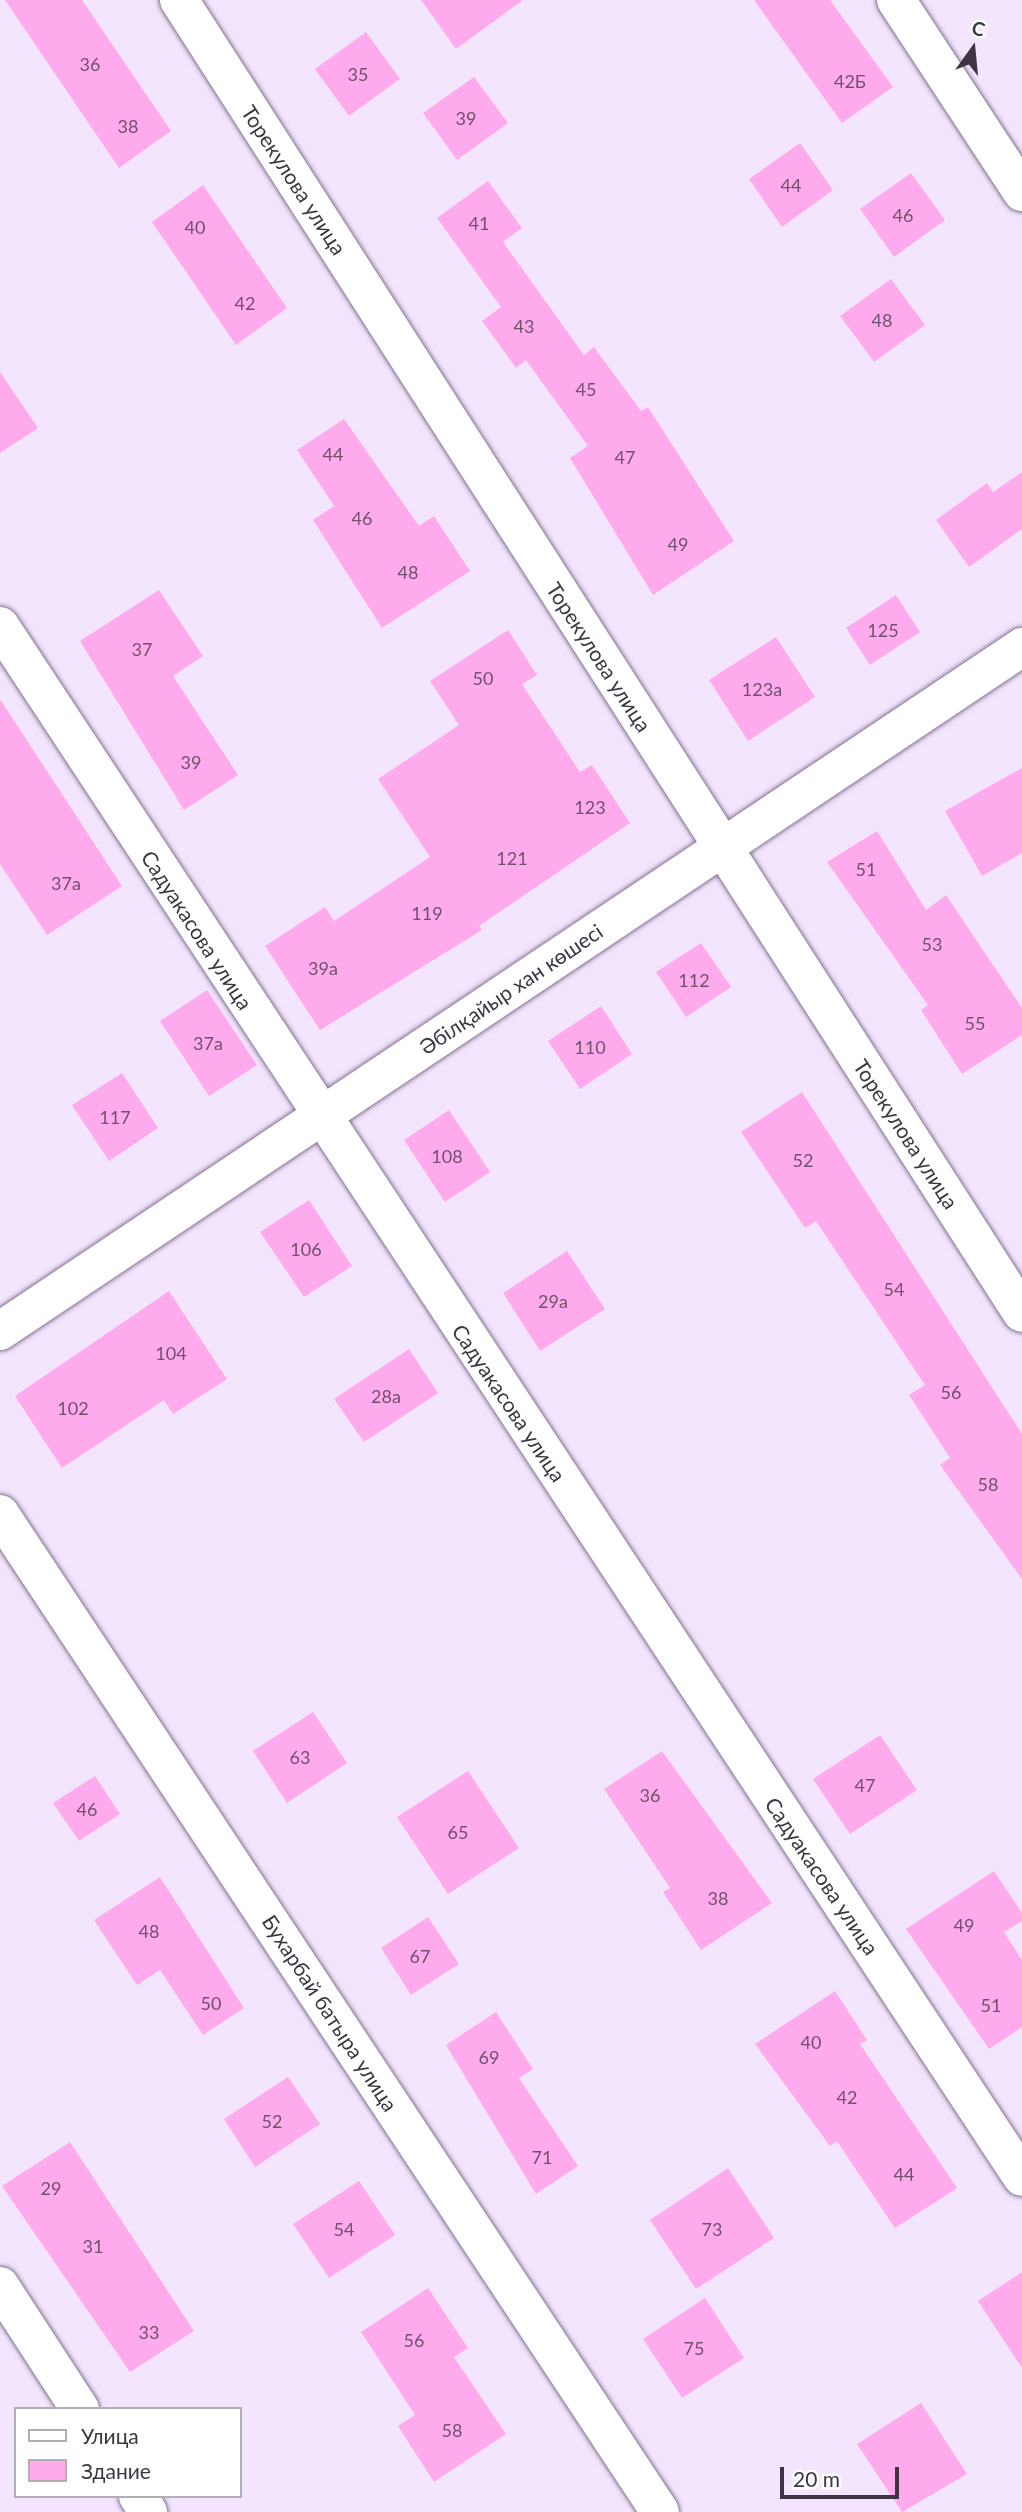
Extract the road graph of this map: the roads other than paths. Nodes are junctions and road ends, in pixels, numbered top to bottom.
1 (179, 0) edge
2 (896, 0) edge
3 (1022, 192) edge
4 (0, 626) edge
5 (1022, 647) edge
6 (721, 849) junction
7 (319, 1118) junction
8 (1022, 1313) edge
9 (0, 1331) edge
10 (0, 1514) edge
11 (1022, 2177) edge
12 (0, 2286) edge
13 (79, 2407) edge
14 (660, 2512) edge

1 - 6 street, Торекулова улица
2 - 3 street
4 - 7 street, Садуакасова улица
5 - 6 street, Әбілқайыр хан көшесі
6 - 7 street, Әбілқайыр хан көшесі
6 - 8 street, Торекулова улица
7 - 9 street, Әбілқайыр хан көшесі
7 - 11 street, Садуакасова улица
10 - 14 street, Бухарбай батыра улица
12 - 13 street

